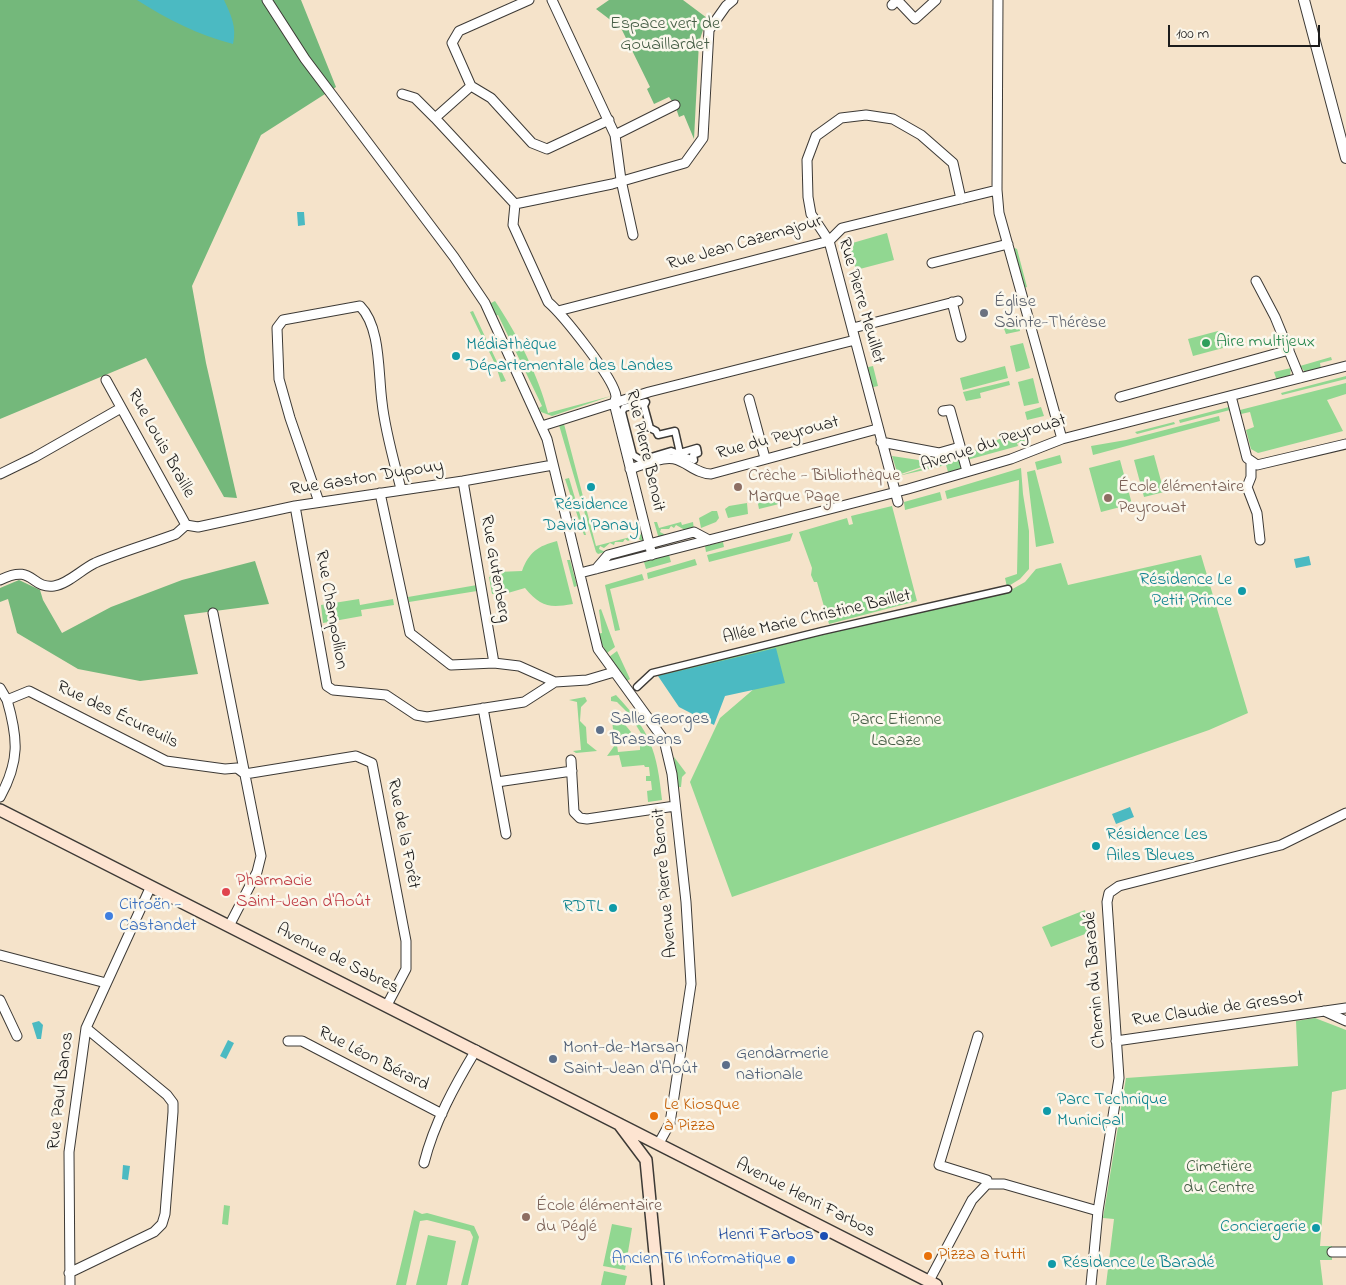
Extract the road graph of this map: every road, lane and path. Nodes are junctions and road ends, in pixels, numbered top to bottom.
1 (267, 0) edge
2 (528, 0) edge
3 (552, 0) edge
4 (733, 0) edge
5 (936, 0) edge
6 (998, 0) edge
7 (1304, 0) edge
8 (892, 5) dead end
9 (471, 86) junction
10 (402, 94) dead end
11 (675, 105) dead end
12 (435, 118) junction
13 (609, 120) junction
14 (615, 135) junction
15 (1346, 158) edge
16 (621, 180) junction
17 (997, 190) junction
18 (961, 199) junction
19 (515, 204) junction
20 (633, 235) dead end
21 (829, 241) junction
22 (1008, 244) junction
23 (932, 263) dead end
24 (1256, 281) dead end
25 (558, 311) junction
26 (853, 328) junction
27 (962, 337) dead end
28 (855, 340) junction
29 (1289, 350) junction
30 (1346, 366) edge
31 (1300, 378) junction
32 (106, 380) dead end
33 (1231, 396) junction
34 (1120, 398) dead end
35 (749, 399) dead end
36 (646, 402) joint
37 (614, 403) junction
38 (121, 408) junction
39 (944, 411) dead end
40 (542, 426) junction
41 (877, 429) junction
42 (1062, 438) junction
43 (881, 442) junction
44 (1346, 444) edge
45 (960, 447) junction
46 (769, 457) junction
47 (1251, 462) junction
48 (553, 465) junction
49 (630, 469) junction
50 (967, 471) junction
51 (0, 474) edge
52 (463, 481) junction
53 (401, 489) junction
54 (894, 492) junction
55 (380, 493) junction
56 (320, 502) junction
57 (898, 502) dead end
58 (295, 506) junction
59 (186, 525) junction
60 (709, 540) junction
61 (1260, 540) dead end
62 (650, 545) junction
63 (652, 555) junction
64 (595, 570) junction
65 (580, 573) junction
66 (0, 580) edge
67 (1008, 589) dead end
68 (213, 613) dead end
69 (494, 663) junction
70 (614, 672) junction
71 (555, 682) junction
72 (637, 687) dead end
73 (0, 688) edge
74 (7, 700) junction
75 (483, 708) junction
76 (571, 760) dead end
77 (572, 772) junction
78 (245, 774) junction
79 (497, 782) junction
80 (0, 797) edge
81 (675, 806) junction
82 (0, 810) edge
83 (1346, 813) edge
84 (506, 834) dead end
85 (151, 886) junction
86 (230, 926) junction
87 (0, 956) edge
88 (106, 983) junction
89 (0, 1000) edge
90 (387, 1005) junction
91 (1346, 1008) edge
92 (1324, 1011) junction
93 (1346, 1021) edge
94 (86, 1028) junction
95 (17, 1036) dead end
96 (978, 1036) dead end
97 (288, 1041) dead end
98 (1116, 1041) junction
99 (476, 1050) junction
100 (442, 1114) junction
101 (617, 1122) junction
102 (659, 1143) junction
103 (646, 1160) junction
104 (424, 1163) dead end
105 (987, 1184) junction
106 (1098, 1211) junction
107 (1332, 1252) dead end
108 (1346, 1252) edge
109 (69, 1273) junction
110 (933, 1283) edge
111 (70, 1285) edge
112 (658, 1285) edge
113 (1091, 1285) edge

1 - 40 street, Avenue Pierre Benoit
2 - 9 street
3 - 13 street
4 - 16 street
5 - 8 street
6 - 17 street
7 - 15 street
9 - 12 street
9 - 13 street
10 - 12 street
11 - 14 street
12 - 19 street
13 - 14 street
14 - 16 street
16 - 19 street
16 - 20 street
17 - 18 street, Rue Jean Cazemajour
17 - 22 street
18 - 21 street, Rue Jean Cazemajour
18 - 21 street, Rue Pierre Meuillet
19 - 25 street, Rue Pierre Benoit
21 - 25 street, Rue Jean Cazemajour
21 - 26 street, Rue Pierre Meuillet
22 - 23 street
22 - 42 street
24 - 29 street
25 - 37 street, Rue Pierre Benoit
26 - 27 street
26 - 28 street, Rue Pierre Meuillet
28 - 37 street
28 - 41 street, Rue Pierre Meuillet
29 - 31 street
29 - 34 street
30 - 31 street, Avenue du Peyrouat
31 - 33 street, Avenue du Peyrouat
32 - 38 street, Rue Louis Braille
33 - 42 street, Avenue du Peyrouat
33 - 47 street
35 - 46 street
36 - 36 street
37 - 40 street
37 - 49 street, Rue Pierre Benoit
38 - 51 street
38 - 59 street, Rue Louis Braille
39 - 45 street
40 - 48 street, Avenue Pierre Benoit
41 - 43 street, Rue Pierre Meuillet
41 - 46 street, Rue du Peyrouat
42 - 50 street, Avenue du Peyrouat
43 - 45 street
43 - 54 street, Rue Pierre Meuillet
44 - 47 street
45 - 50 street
46 - 49 street, Rue du Peyrouat
47 - 61 street
48 - 52 street, Rue Gaston Dupouy
48 - 65 street, Avenue Pierre Benoit
49 - 62 street, Rue Pierre Benoit
50 - 54 street, Avenue du Peyrouat
52 - 53 street, Rue Gaston Dupouy
52 - 69 street, Rue Gutenberg
53 - 55 street, Rue Gaston Dupouy
53 - 56 street
54 - 57 street, Rue Pierre Meuillet
54 - 60 street, Avenue du Peyrouat
55 - 56 street, Rue Gaston Dupouy
55 - 69 street
56 - 58 street, Rue Gaston Dupouy
58 - 59 street, Rue Gaston Dupouy
58 - 75 street, Rue Champollion
59 - 66 street
60 - 62 street
60 - 63 street, Avenue du Peyrouat
62 - 63 street, Rue Pierre Benoit
62 - 64 street
63 - 64 street, Avenue du Peyrouat
64 - 65 street, Avenue du Peyrouat
65 - 70 street, Avenue Pierre Benoit
67 - 72 street, Allée Marie Christine Baillet
68 - 78 street
69 - 71 street
70 - 71 street, Rue Champollion
70 - 81 street, Avenue Pierre Benoit
71 - 75 street, Rue Champollion
73 - 74 street
74 - 78 street, Rue des Écureuils
74 - 80 street
75 - 79 street
76 - 77 street
77 - 79 street
77 - 81 street
78 - 86 street
78 - 90 street, Rue de la Forêt
79 - 84 street
81 - 102 street, Avenue Pierre Benoit
82 - 85 main road, Avenue de Sabres
83 - 98 street, Chemin du Baradé
85 - 86 main road, Avenue de Sabres
85 - 88 street, Rue Paul Banos
86 - 90 main road, Avenue de Sabres
87 - 88 street
88 - 94 street, Rue Paul Banos
89 - 95 street
90 - 99 main road, Avenue de Sabres
91 - 92 street, Rue Claudie de Gressot
92 - 93 street, Rue Claudie de Gressot
92 - 98 street, Rue Claudie de Gressot
94 - 109 street, Rue Paul Banos
94 - 109 street
96 - 105 street
97 - 100 street, Rue Léon Bérard
98 - 106 street, Chemin du Baradé
99 - 100 street
99 - 101 main road, Avenue de Sabres
100 - 104 street
101 - 102 main road, Avenue de Sabres
101 - 103 main road
102 - 103 main road
102 - 110 main road, Avenue Henri Farbos
103 - 112 main road
105 - 106 street
105 - 110 street
106 - 113 street, Chemin du Baradé
107 - 108 street
109 - 111 street, Rue Paul Banos

